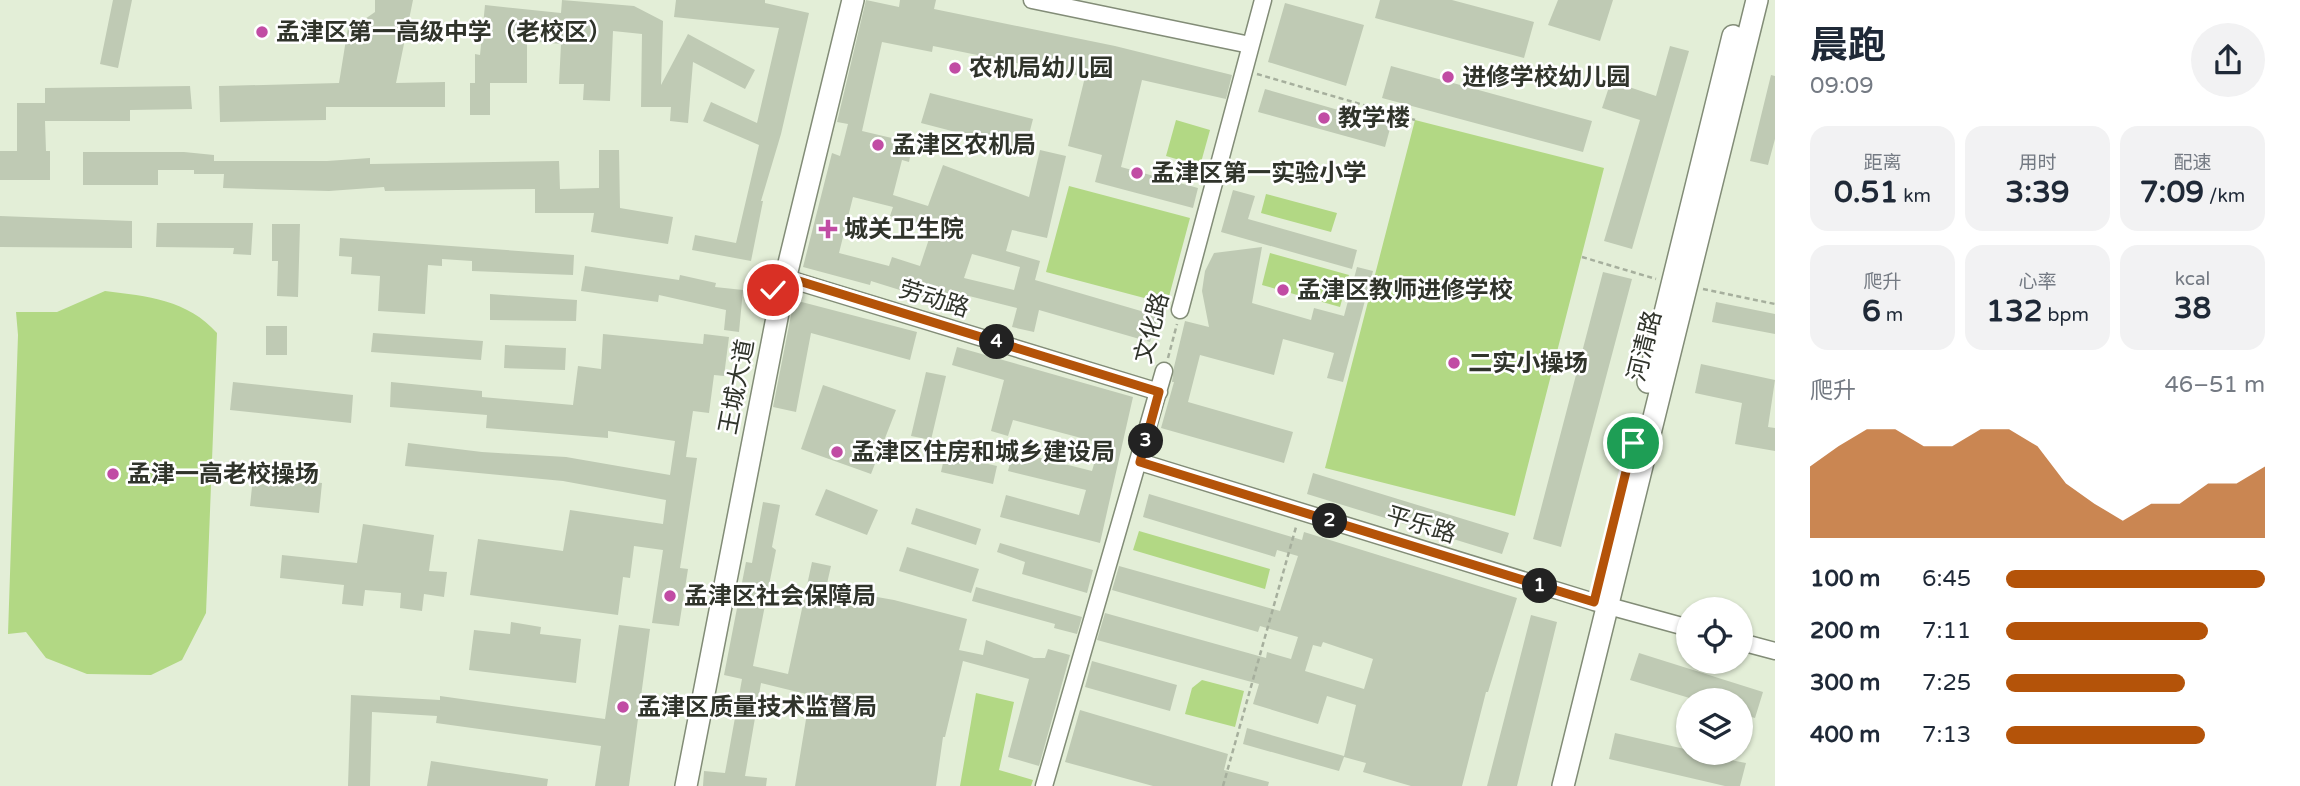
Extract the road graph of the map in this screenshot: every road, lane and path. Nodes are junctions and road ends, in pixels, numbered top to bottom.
1 (842, 0) edge
2 (853, 0) edge
3 (1032, 0) edge
4 (1262, 0) edge
5 (1742, 0) edge
6 (1757, 0) edge
7 (1250, 45) junction
8 (1244, 70) junction
9 (1415, 120) dead end
10 (781, 276) junction
11 (1180, 310) joint
12 (1164, 371) joint
13 (1159, 392) junction
14 (1140, 462) junction
15 (1300, 512) junction
16 (1600, 604) junction
17 (1676, 624) edge
18 (1753, 645) edge
19 (1775, 651) edge
20 (676, 786) edge
21 (685, 786) edge
22 (1044, 786) edge
23 (1223, 786) edge
24 (1549, 786) edge
25 (1563, 786) edge

1 - 10 street, 王城大道
2 - 10 street, 王城大道
3 - 7 street
4 - 7 street, 文化路
5 - 16 street, 河清路
6 - 16 street, 河清路
7 - 8 street, 文化路
8 - 9 path
8 - 11 street, 文化路
10 - 13 street, 劳动路
10 - 20 street, 王城大道
10 - 21 street, 王城大道
11 - 12 path, 文化路
12 - 13 street, 文化路
13 - 14 street, 文化路
14 - 15 street, 平乐路
14 - 22 street, 文化路
15 - 16 street, 平乐路
15 - 23 path
16 - 17 street, 平乐路
16 - 24 street, 河清路
16 - 25 street, 河清路
18 - 19 street

